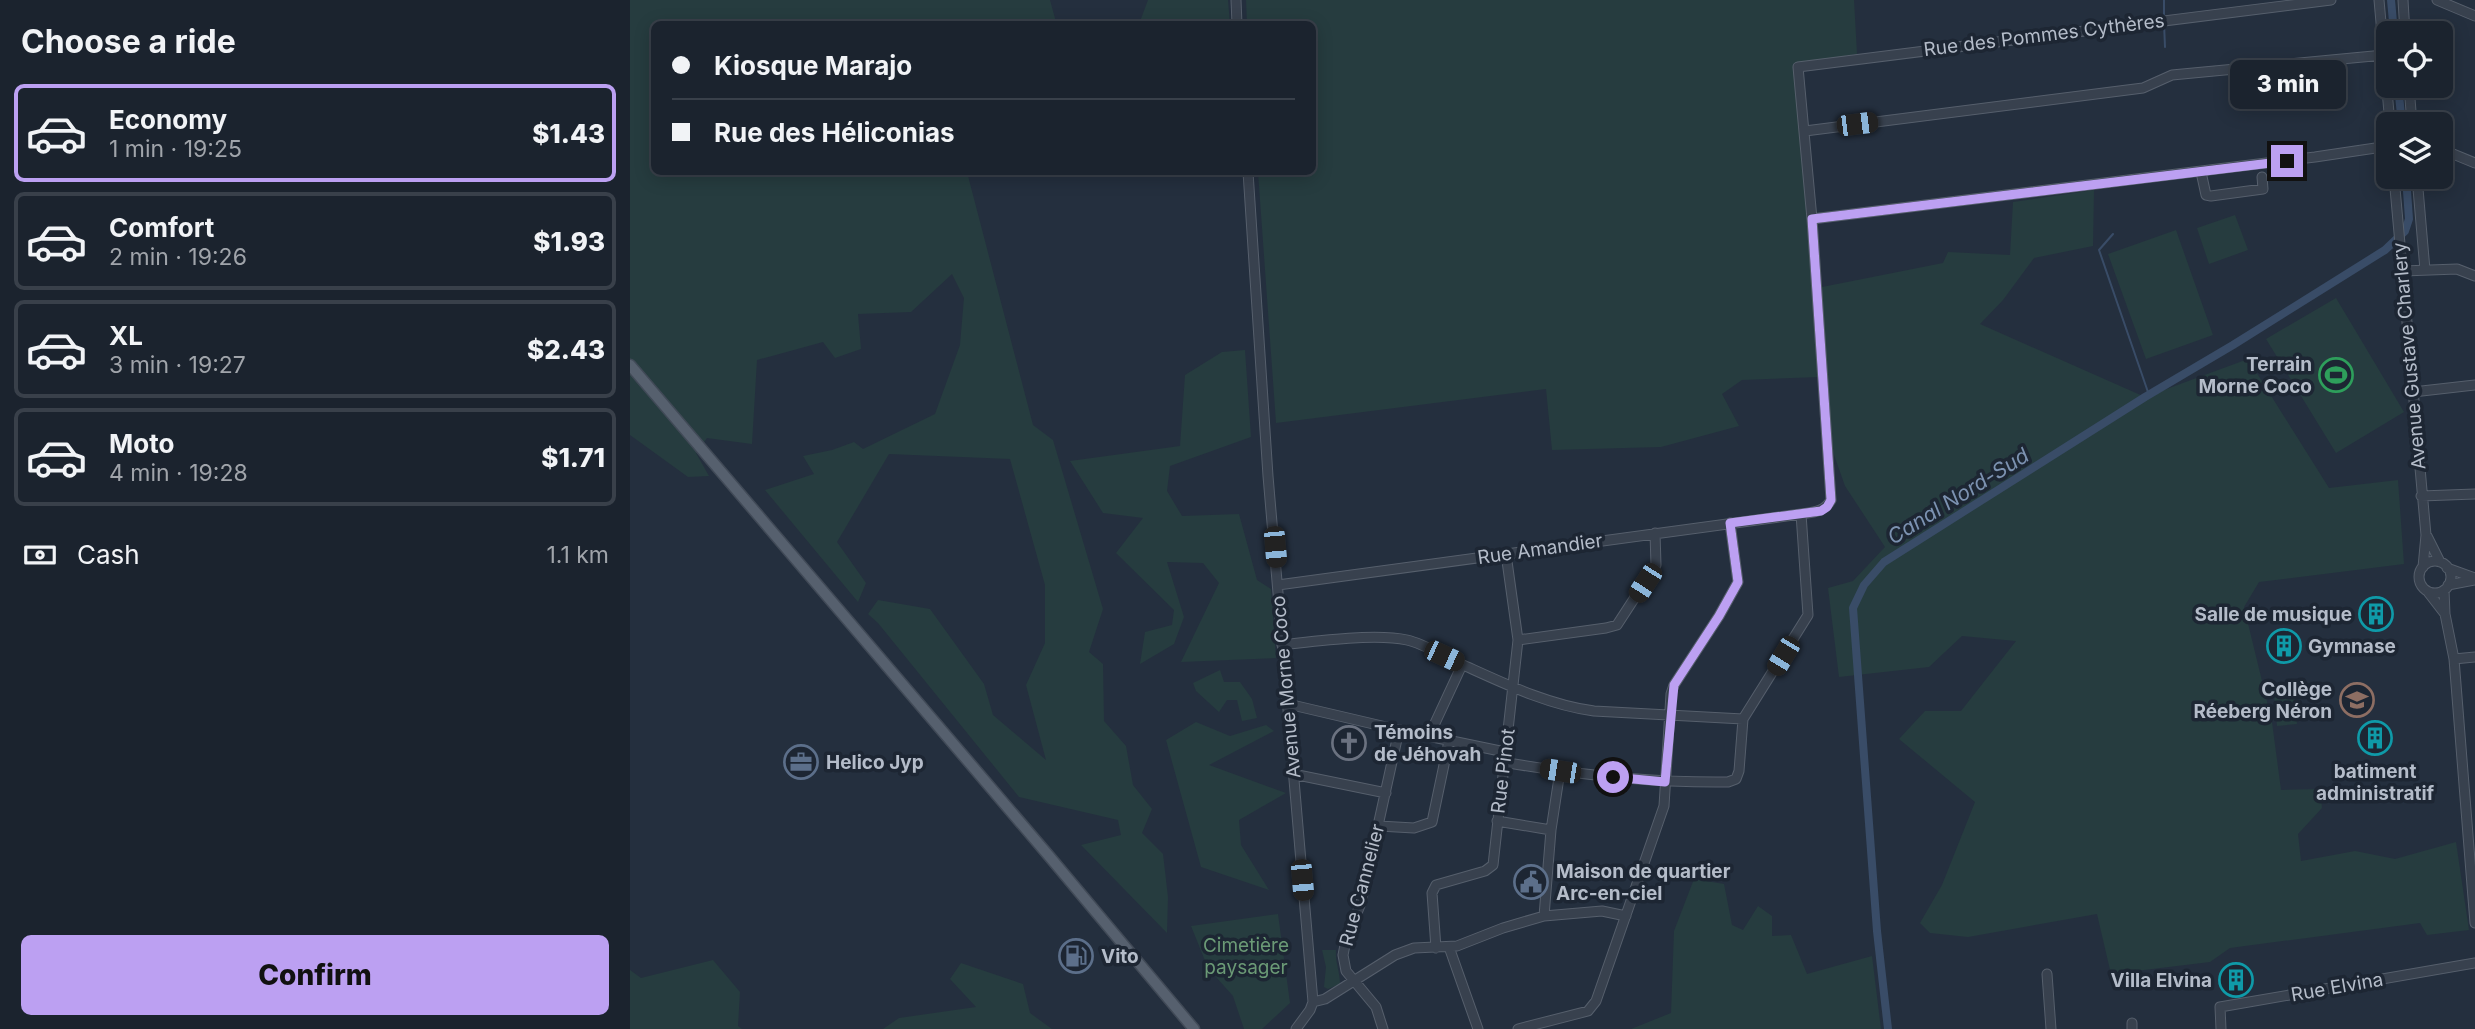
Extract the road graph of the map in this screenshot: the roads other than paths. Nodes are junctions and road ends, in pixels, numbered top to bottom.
1 (1236, 0) edge
2 (2331, 0) edge
3 (2379, 0) edge
4 (2403, 0) edge
5 (2437, 0) edge
6 (2475, 16) edge
7 (1237, 21) edge
8 (2381, 21) edge
9 (2404, 21) edge
10 (2376, 56) edge
11 (1798, 67) joint
12 (1805, 131) junction
13 (2376, 148) edge
14 (2453, 154) edge
15 (2475, 163) edge
16 (2201, 172) junction
17 (1248, 175) edge
18 (2262, 177) dead end
19 (2395, 189) edge
20 (2416, 189) edge
21 (1812, 219) junction
22 (2413, 270) junction
23 (2475, 276) edge
24 (630, 365) edge
25 (2475, 385) edge
26 (2413, 392) junction
27 (2475, 494) edge
28 (2421, 496) junction
29 (1801, 514) junction
30 (1730, 523) junction
31 (1656, 533) junction
32 (2426, 535) junction
33 (1506, 554) junction
34 (2443, 565) junction
35 (2423, 567) junction
36 (2475, 579) edge
37 (1278, 585) junction
38 (2446, 587) junction
39 (2428, 592) junction
40 (2445, 614) junction
41 (1518, 640) junction
42 (1282, 645) junction
43 (2474, 658) edge
44 (2454, 659) junction
45 (1462, 665) junction
46 (1514, 686) junction
47 (1288, 704) junction
48 (1670, 715) junction
49 (1743, 719) junction
50 (1399, 730) junction
51 (1429, 736) junction
52 (1449, 741) junction
53 (1505, 752) junction
54 (1503, 762) junction
55 (2475, 770) edge
56 (1560, 771) junction
57 (2464, 771) junction
58 (1293, 774) junction
59 (1665, 782) junction
60 (1386, 793) junction
61 (1497, 821) junction
62 (1379, 826) junction
63 (1551, 830) junction
64 (1544, 916) junction
65 (1626, 916) junction
66 (2475, 923) edge
67 (1449, 947) junction
68 (1436, 948) junction
69 (2475, 963) edge
70 (2047, 974) dead end
71 (1354, 981) junction
72 (1313, 1002) junction
73 (1194, 1029) edge
74 (1296, 1029) edge
75 (1383, 1029) edge
76 (1478, 1029) edge
77 (1518, 1029) edge
78 (2051, 1029) edge
79 (2221, 1029) edge

1 - 7 street
2 - 11 street, Rue des Pommes Cythères
3 - 8 street
4 - 9 street
5 - 6 street
10 - 12 street
11 - 12 street, Rue Amandier
12 - 21 street, Rue Amandier
13 - 16 street
14 - 15 street
16 - 18 street
16 - 21 street
17 - 37 street, Avenue Morne Coco
19 - 22 street, Avenue Gustave Charlery
20 - 22 street, Avenue Gustave Charlery
21 - 29 street, Rue Amandier
22 - 23 street
22 - 26 street, Avenue Gustave Charlery
24 - 73 main road
25 - 26 street
26 - 28 street, Avenue Gustave Charlery
27 - 28 street
28 - 32 street, Avenue Gustave Charlery
29 - 30 street, Rue Amandier
29 - 49 street
30 - 31 street, Rue Amandier
30 - 48 street
31 - 33 street, Rue Amandier
31 - 41 street
32 - 34 street, Avenue Gustave Charlery
32 - 35 street, Avenue Gustave Charlery
33 - 37 street, Rue Amandier
33 - 41 street, Rue Pinot
34 - 35 street
34 - 36 street
34 - 38 street
35 - 39 street
36 - 38 street
37 - 42 street, Avenue Morne Coco
38 - 39 street
38 - 40 street
39 - 40 street
40 - 44 street
41 - 46 street, Rue Pinot
42 - 45 street
42 - 47 street, Avenue Morne Coco
43 - 44 street
44 - 57 street
45 - 46 street
45 - 51 street
46 - 48 street
46 - 53 street, Rue Pinot
47 - 50 street
47 - 58 street, Avenue Morne Coco
48 - 49 street
48 - 59 street
49 - 59 street
50 - 51 street
50 - 60 street, Rue Cannelier
51 - 52 street
52 - 53 street
52 - 62 street
53 - 54 street, Rue Pinot
54 - 56 street
54 - 61 street, Rue Pinot
55 - 57 street
56 - 59 street
56 - 63 street
57 - 66 street
58 - 60 street
58 - 72 street, Avenue Morne Coco
59 - 65 street
60 - 62 street, Rue Cannelier
61 - 63 street
61 - 68 street, Rue Pinot
62 - 71 street, Rue Cannelier
63 - 64 street
64 - 65 street
64 - 67 street
65 - 77 street
67 - 68 street
67 - 76 street
68 - 71 street
69 - 79 street, Rue Elvina
70 - 78 street
71 - 72 street
71 - 75 street, Rue Cannelier
72 - 74 street

